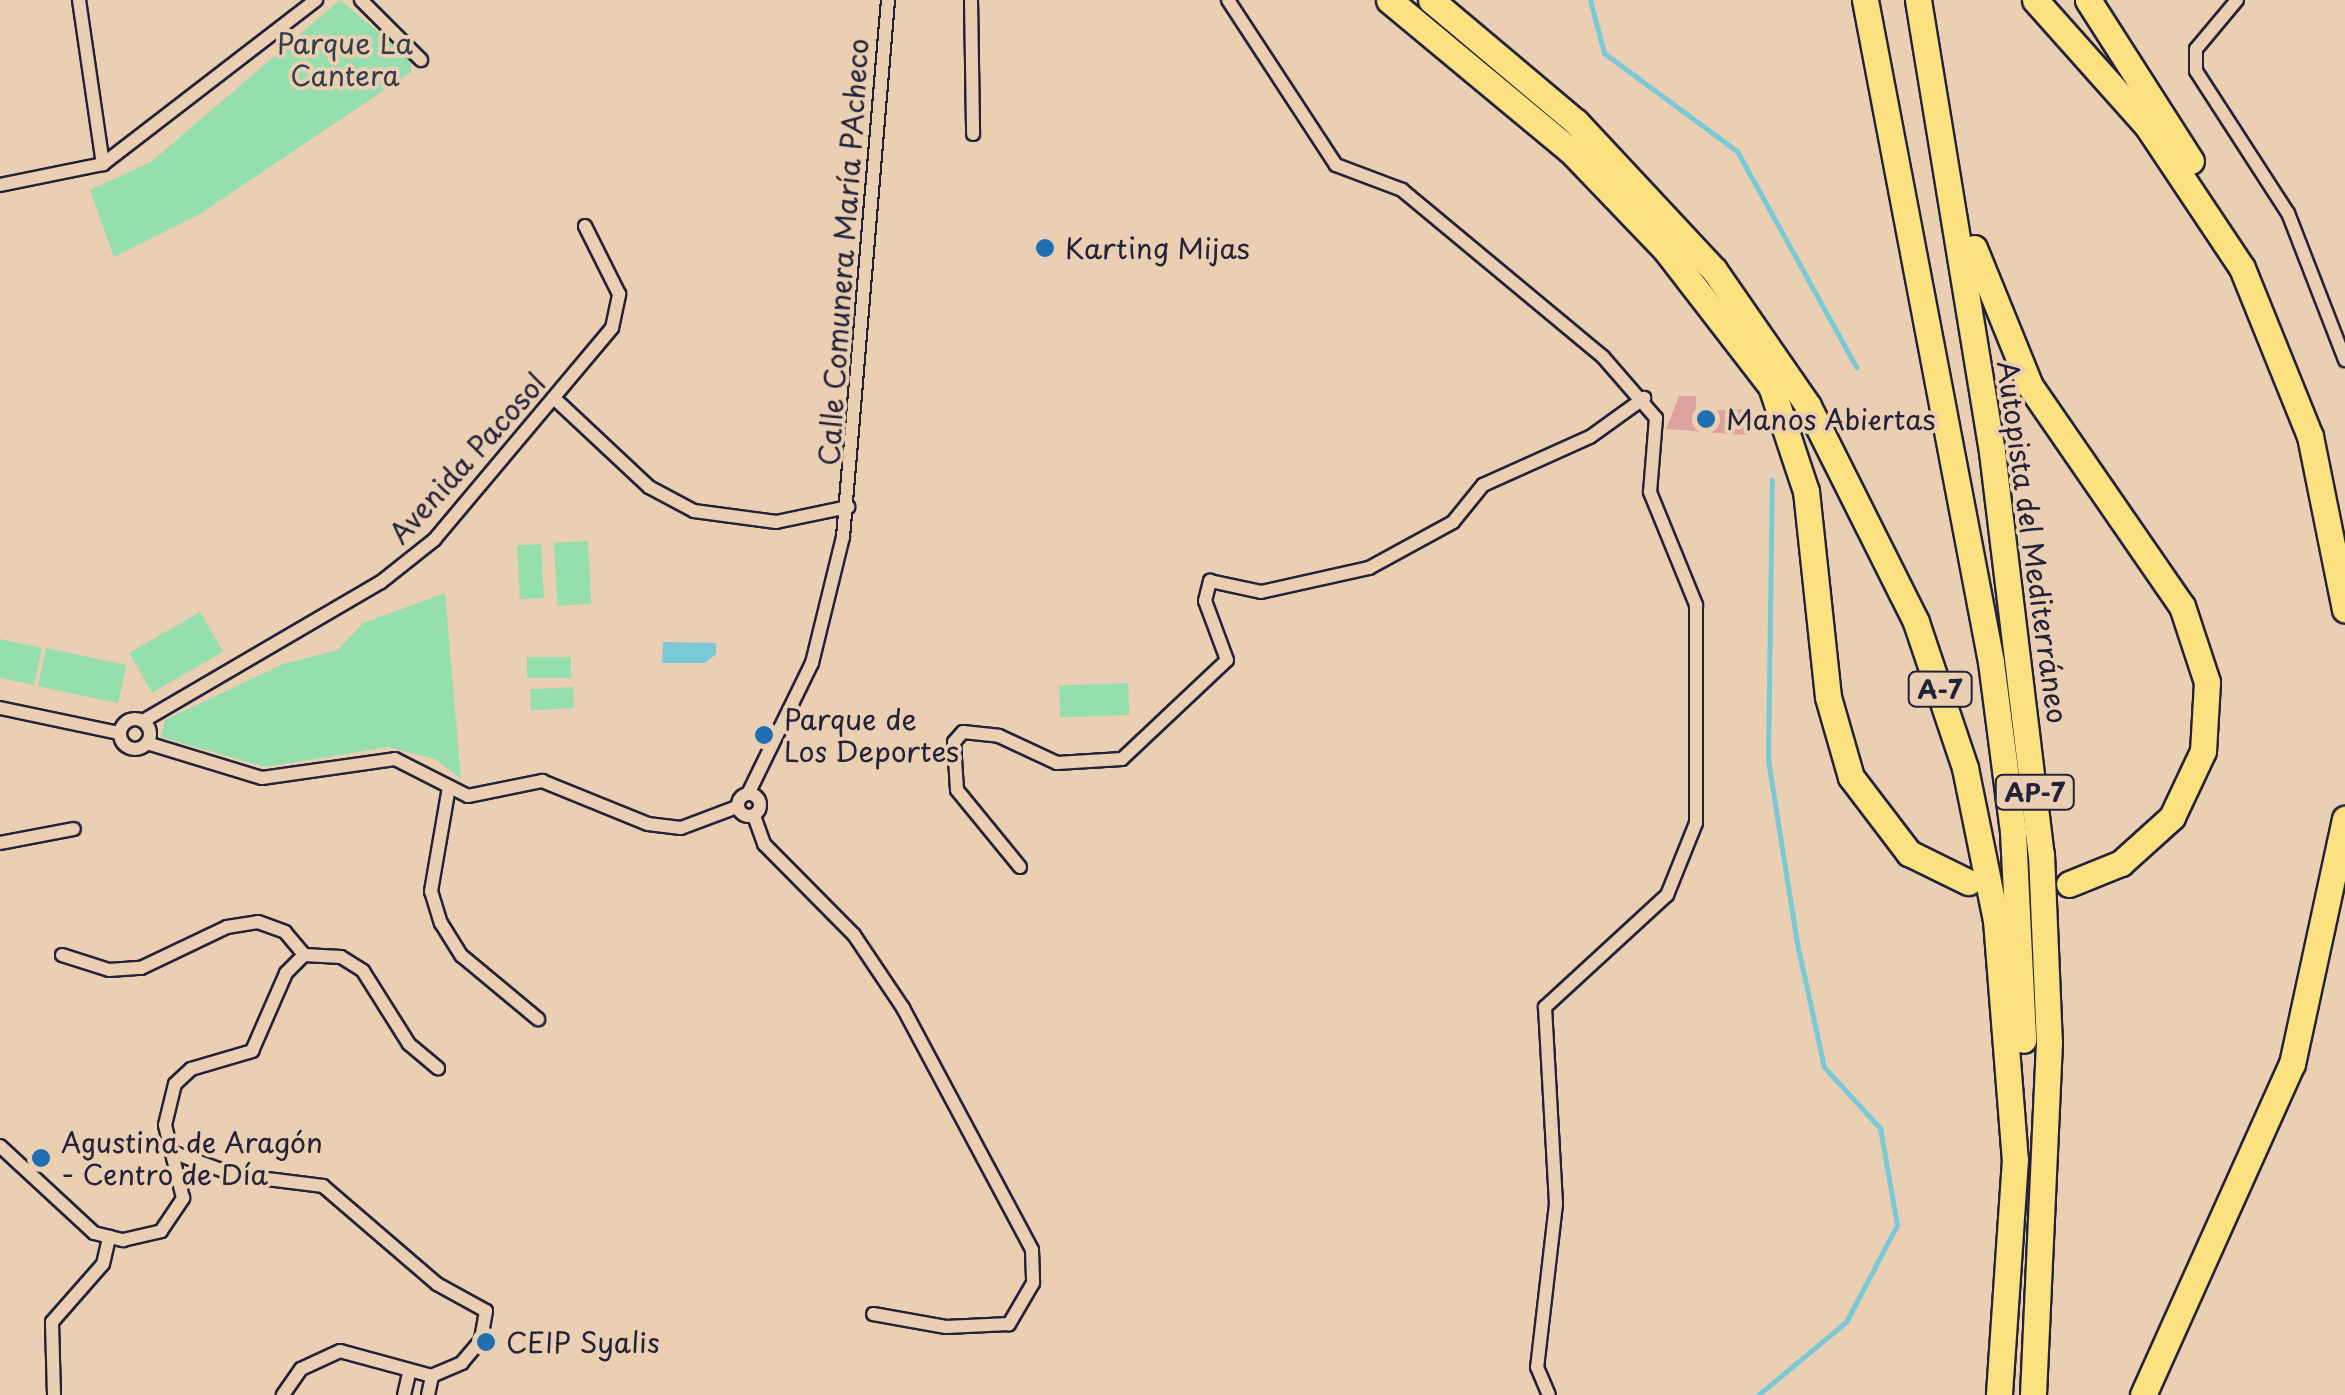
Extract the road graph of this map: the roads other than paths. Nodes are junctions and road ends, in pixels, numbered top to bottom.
1 (80, 0) edge
2 (316, 0) edge
3 (361, 0) edge
4 (888, 0) edge
5 (971, 0) edge
6 (1228, 0) edge
7 (1389, 0) edge
8 (1431, 0) edge
9 (1865, 0) edge
10 (1918, 0) edge
11 (2035, 0) edge
12 (2088, 0) edge
13 (2236, 0) edge
14 (422, 60) dead end
15 (973, 134) dead end
16 (103, 164) junction
17 (0, 186) edge
18 (1952, 194) junction
19 (585, 226) dead end
20 (2242, 268) junction
21 (2345, 360) edge
22 (1644, 398) junction
23 (555, 399) junction
24 (848, 507) junction
25 (2345, 610) edge
26 (0, 708) edge
27 (143, 720) junction
28 (119, 733) junction
29 (146, 743) junction
30 (449, 787) junction
31 (748, 794) junction
32 (738, 808) junction
33 (754, 816) junction
34 (2345, 819) edge
35 (74, 828) dead end
36 (0, 843) edge
37 (1020, 867) dead end
38 (1968, 882) dead end
39 (2069, 884) dead end
40 (62, 954) dead end
41 (304, 954) junction
42 (538, 1019) dead end
43 (438, 1068) dead end
44 (0, 1146) edge
45 (177, 1154) junction
46 (2014, 1160) junction
47 (109, 1237) junction
48 (873, 1314) dead end
49 (409, 1374) junction
50 (432, 1376) junction
51 (54, 1395) edge
52 (283, 1395) edge
53 (404, 1395) edge
54 (428, 1395) edge
55 (1549, 1395) edge
56 (1998, 1395) edge
57 (2033, 1395) edge
58 (2144, 1395) edge

1 - 16 street
2 - 16 street
3 - 14 street
4 - 24 street, Calle Comunera María PAcheco
5 - 15 street
6 - 22 street
7 - 38 highway
8 - 46 highway, A-7
9 - 46 highway, AP-7
10 - 18 highway, Autopista del Mediterráneo / AP-7
11 - 20 highway
12 - 20 highway
13 - 21 street
16 - 17 street
18 - 39 highway
18 - 57 highway, Autopista del Mediterráneo / AP-7
19 - 23 street, Avenida Pacosol
20 - 25 highway
22 - 37 street
22 - 55 street
23 - 24 street
23 - 27 street, Avenida Pacosol
24 - 31 street, Calle Comunera María PAcheco
26 - 28 street
27 - 28 street, Avenida Pacosol
27 - 29 street
28 - 29 street
29 - 30 street
30 - 32 street
30 - 42 street
31 - 32 street, Calle Comunera María PAcheco
31 - 33 street
32 - 33 street
33 - 48 street
34 - 58 highway
35 - 36 street
40 - 41 street
41 - 43 street
41 - 45 street
44 - 47 street
45 - 47 street
45 - 50 street
46 - 56 highway, A-7
47 - 51 street
49 - 50 street
49 - 52 street
49 - 53 street
50 - 54 street

